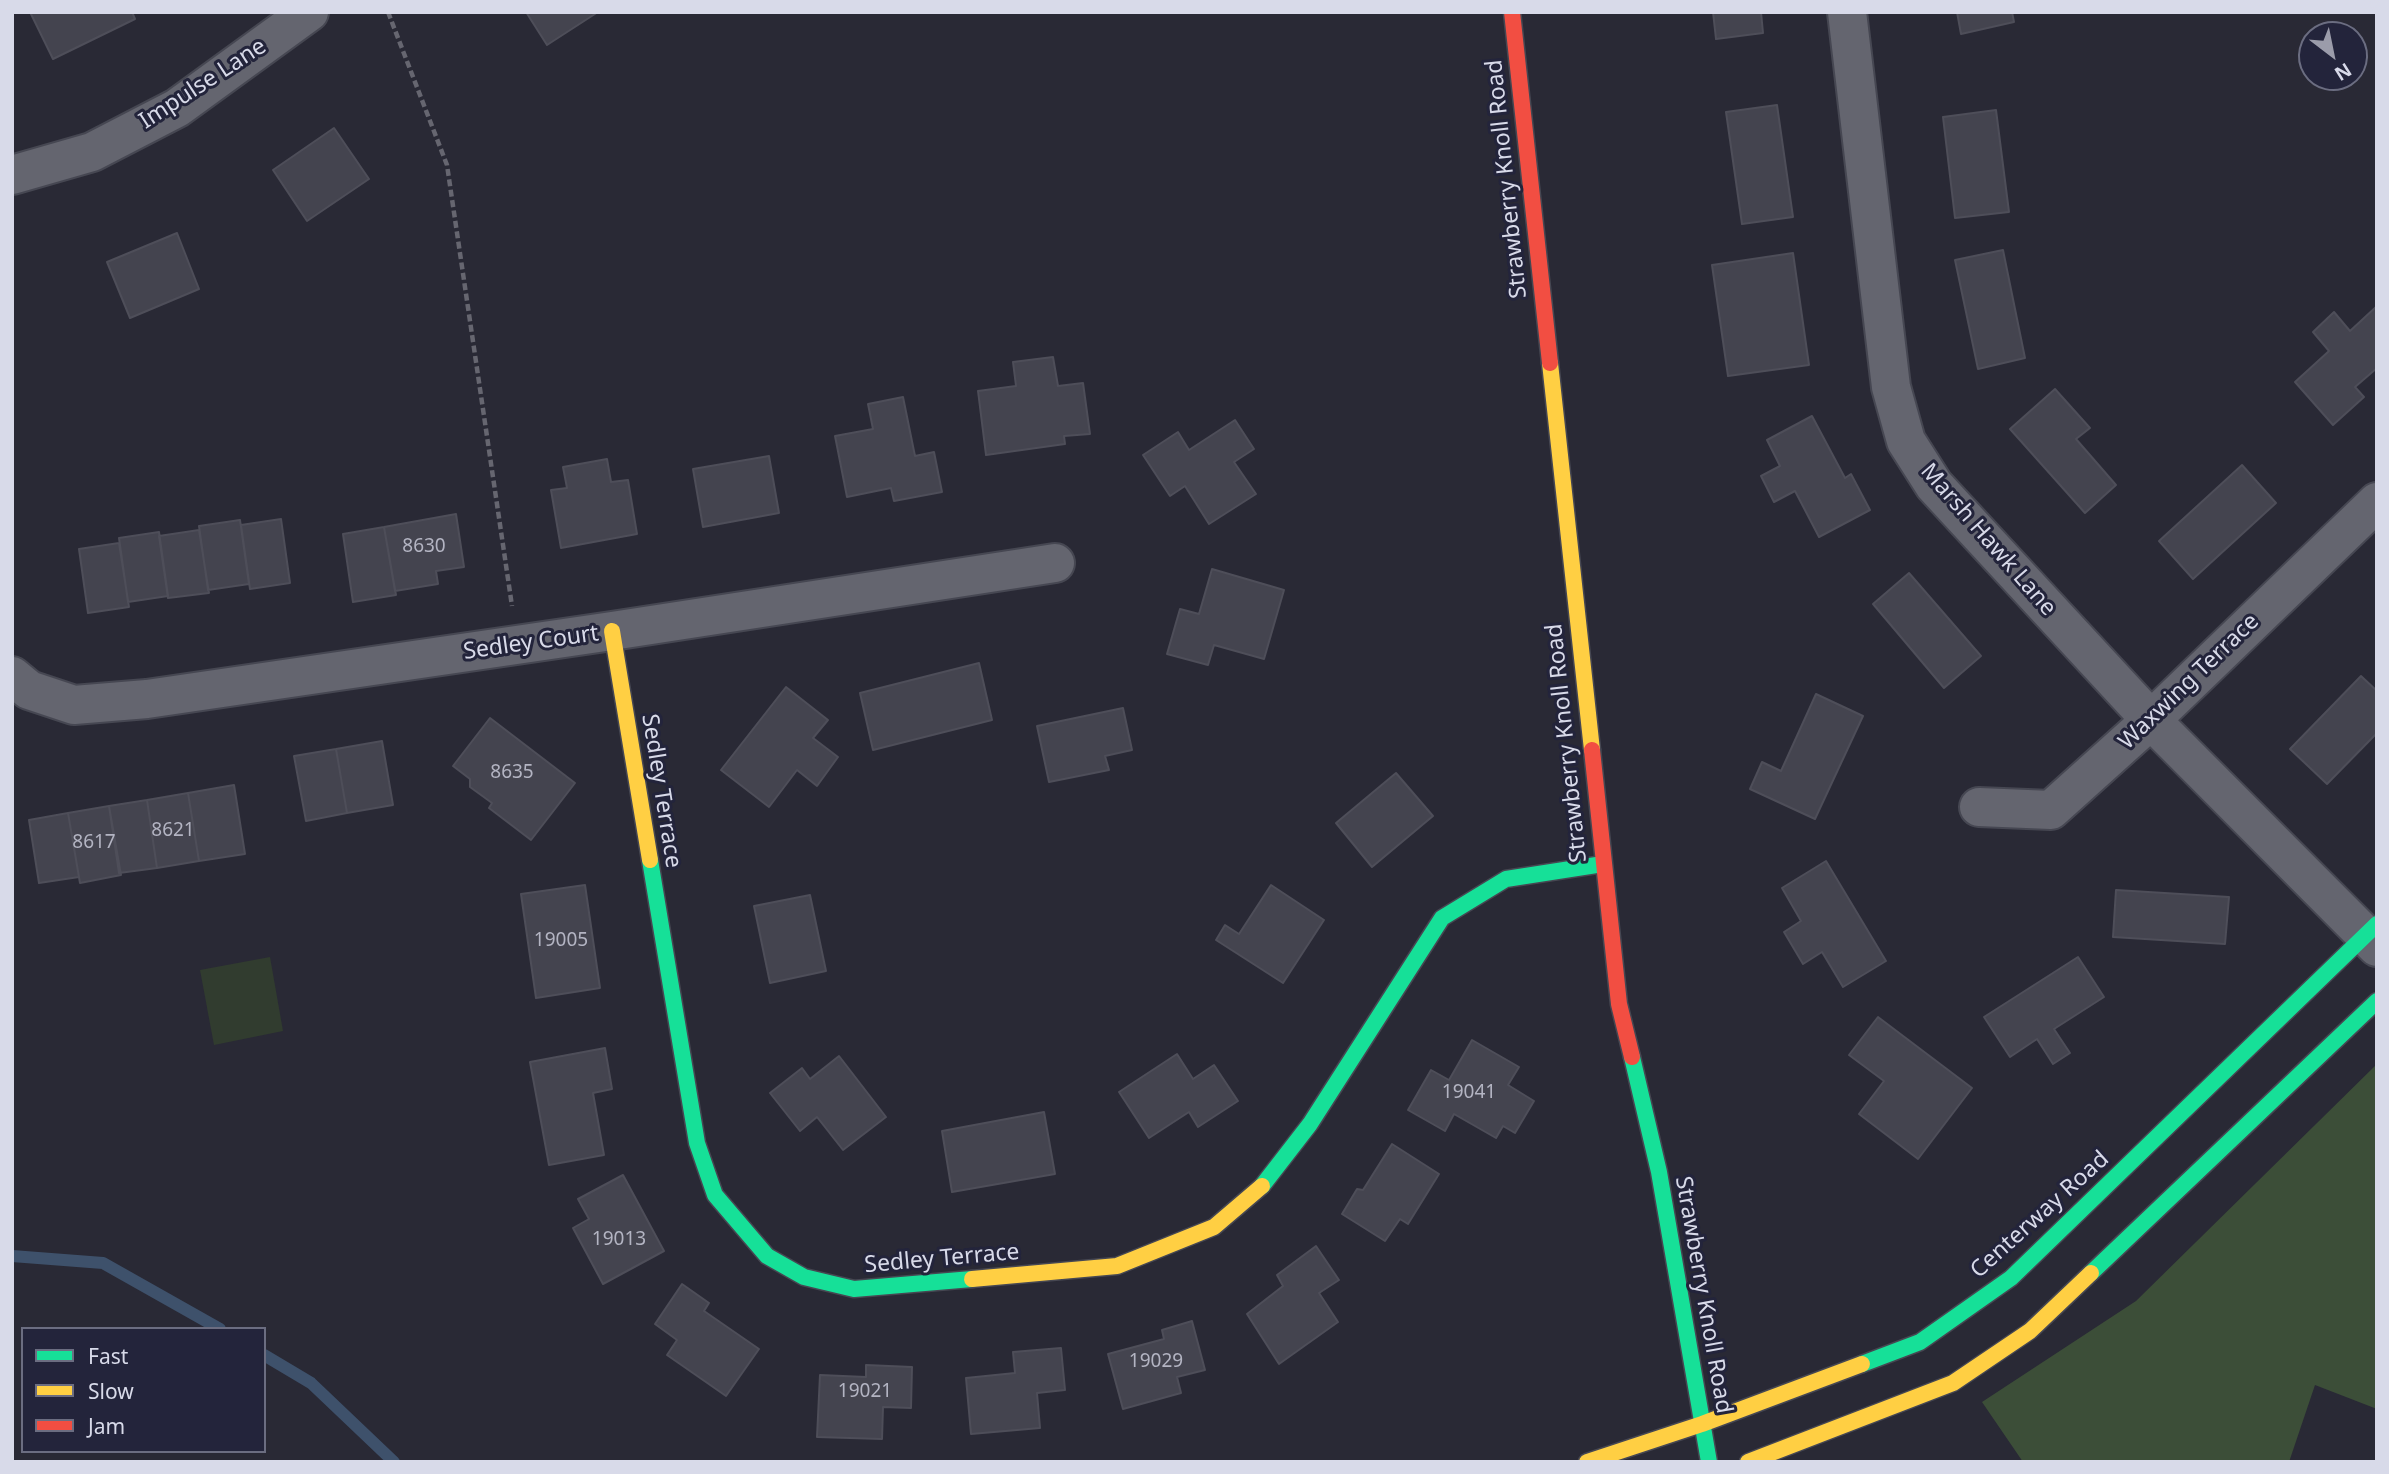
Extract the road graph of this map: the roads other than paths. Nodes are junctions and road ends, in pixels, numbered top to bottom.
1 (309, 12) edge
2 (1512, 12) edge
3 (1846, 12) edge
4 (12, 175) edge
5 (2377, 502) edge
6 (1055, 563) dead end
7 (612, 631) junction
8 (12, 676) edge
9 (2151, 720) junction
10 (1979, 807) dead end
11 (1603, 864) junction
12 (2373, 936) edge
13 (2377, 1002) edge
14 (1702, 1424) junction
15 (1587, 1462) edge
16 (1709, 1462) edge
17 (1748, 1462) edge

1 - 4 street, Impulse Lane
2 - 11 street, Strawberry Knoll Road
3 - 9 street, Marsh Hawk Lane
5 - 9 street, Waxwing Terrace
6 - 7 street, Sedley Court
7 - 8 street, Sedley Court
7 - 11 street, Sedley Terrace
9 - 10 street, Waxwing Terrace
9 - 12 street, Marsh Hawk Lane
11 - 14 street, Strawberry Knoll Road
12 - 14 street, Centerway Road
13 - 17 street
14 - 15 street, Centerway Road
14 - 16 street, Strawberry Knoll Road

